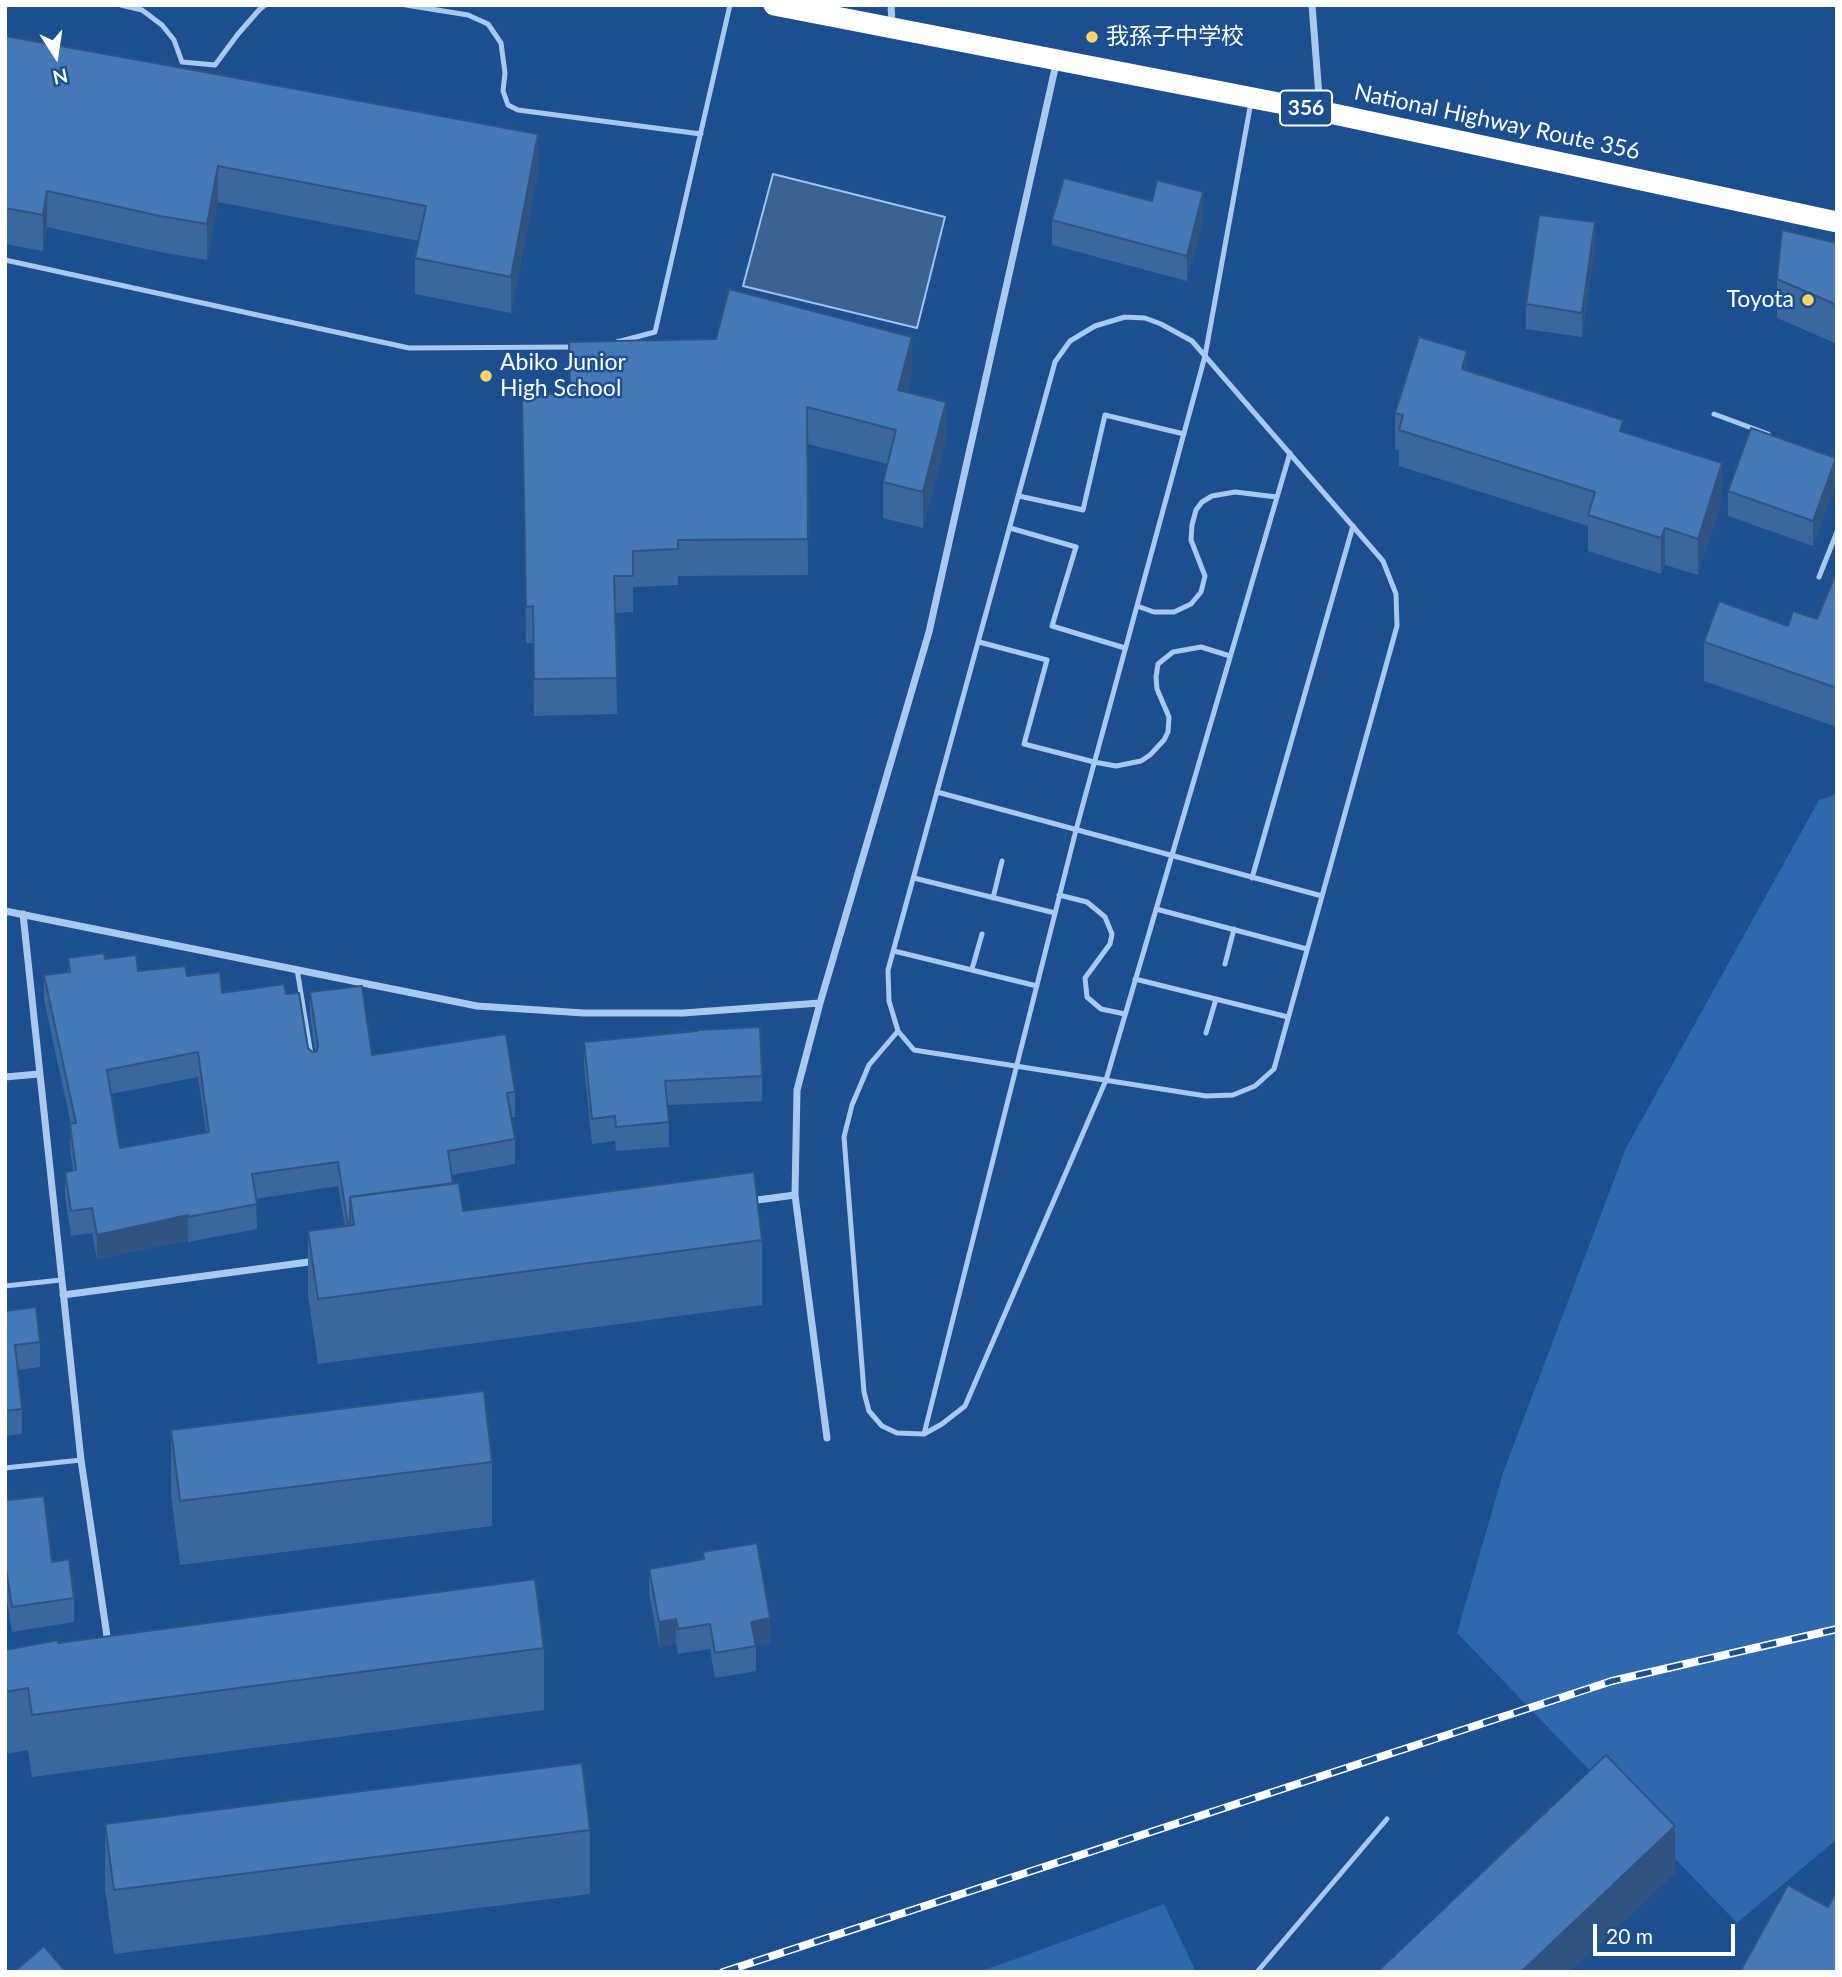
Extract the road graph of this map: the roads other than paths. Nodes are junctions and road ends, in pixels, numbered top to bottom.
1 (121, 5) edge
2 (265, 5) edge
3 (406, 5) edge
4 (730, 5) edge
5 (774, 5) edge
6 (891, 5) edge
7 (1312, 5) edge
8 (892, 28) junction
9 (1057, 60) junction
10 (1252, 98) junction
11 (1320, 111) junction
12 (701, 134) junction
13 (1837, 222) edge
14 (5, 260) edge
15 (608, 344) edge
16 (583, 347) edge
17 (1205, 356) junction
18 (1714, 414) dead end
19 (1184, 434) junction
20 (1775, 437) edge
21 (1290, 453) junction
22 (1019, 496) junction
23 (1277, 497) junction
24 (1353, 526) junction
25 (1010, 528) junction
26 (1837, 532) edge
27 (1819, 577) dead end
28 (1137, 606) junction
29 (979, 642) junction
30 (1125, 648) junction
31 (1230, 656) junction
32 (1094, 762) junction
33 (937, 793) junction
34 (1076, 830) junction
35 (1171, 855) junction
36 (1002, 861) dead end
37 (914, 878) junction
38 (1252, 878) junction
39 (1059, 895) junction
40 (1322, 896) junction
41 (992, 898) junction
42 (1156, 909) junction
43 (5, 911) edge
44 (1055, 913) junction
45 (23, 914) junction
46 (1234, 929) junction
47 (982, 934) dead end
48 (1307, 949) junction
49 (894, 951) junction
50 (1225, 964) dead end
51 (297, 969) junction
52 (972, 969) junction
53 (1135, 979) junction
54 (1037, 985) junction
55 (1216, 999) junction
56 (820, 1003) junction
57 (1125, 1014) junction
58 (1288, 1017) junction
59 (898, 1031) junction
60 (1206, 1033) dead end
61 (311, 1059) edge
62 (1016, 1066) junction
63 (39, 1074) junction
64 (5, 1077) edge
65 (1106, 1080) junction
66 (795, 1195) junction
67 (740, 1202) edge
68 (326, 1259) edge
69 (61, 1280) junction
70 (5, 1286) edge
71 (63, 1295) junction
72 (924, 1434) junction
73 (827, 1438) dead end
74 (81, 1460) junction
75 (5, 1468) edge
76 (95, 1645) edge
77 (1387, 1819) dead end
78 (1257, 1972) edge

1 - 2 lane
3 - 12 lane
4 - 12 lane
5 - 8 highway, National Highway Route 356 / 356
6 - 8 street
7 - 11 street
8 - 9 highway, National Highway Route 356 / 356
9 - 10 highway, National Highway Route 356 / 356
9 - 56 street
10 - 11 highway, National Highway Route 356 / 356
10 - 17 lane
11 - 13 highway, National Highway Route 356 / 356
12 - 15 lane
14 - 16 lane
17 - 19 lane
17 - 21 lane
17 - 22 lane
18 - 20 lane
19 - 22 lane
19 - 28 lane
21 - 23 lane
21 - 24 lane
22 - 25 lane
23 - 28 lane
23 - 31 lane
24 - 38 lane
24 - 40 lane
25 - 29 lane
25 - 30 lane
26 - 27 lane
28 - 30 lane
29 - 32 lane
29 - 33 lane
30 - 32 lane
31 - 32 lane
31 - 35 lane
32 - 34 lane
33 - 34 lane
33 - 37 lane
34 - 35 lane
34 - 39 lane
35 - 38 lane
35 - 42 lane
36 - 41 lane
37 - 41 lane
37 - 49 lane
38 - 40 lane
39 - 44 lane
39 - 57 lane
40 - 48 lane
41 - 44 lane
42 - 46 lane
42 - 53 lane
43 - 45 street
44 - 54 lane
45 - 51 street
45 - 63 street
46 - 48 lane
46 - 50 lane
47 - 52 lane
48 - 58 lane
49 - 52 lane
49 - 59 lane
51 - 56 street
51 - 61 lane
52 - 54 lane
53 - 55 lane
53 - 57 lane
54 - 62 lane
55 - 58 lane
55 - 60 lane
56 - 66 street
57 - 65 lane
58 - 65 lane
59 - 62 lane
59 - 72 lane
62 - 65 lane
62 - 72 lane
63 - 64 street
63 - 69 street
65 - 72 lane
66 - 67 street
66 - 73 street
68 - 71 street
69 - 70 lane
69 - 71 street
71 - 74 street
74 - 75 lane
74 - 76 street
77 - 78 lane

